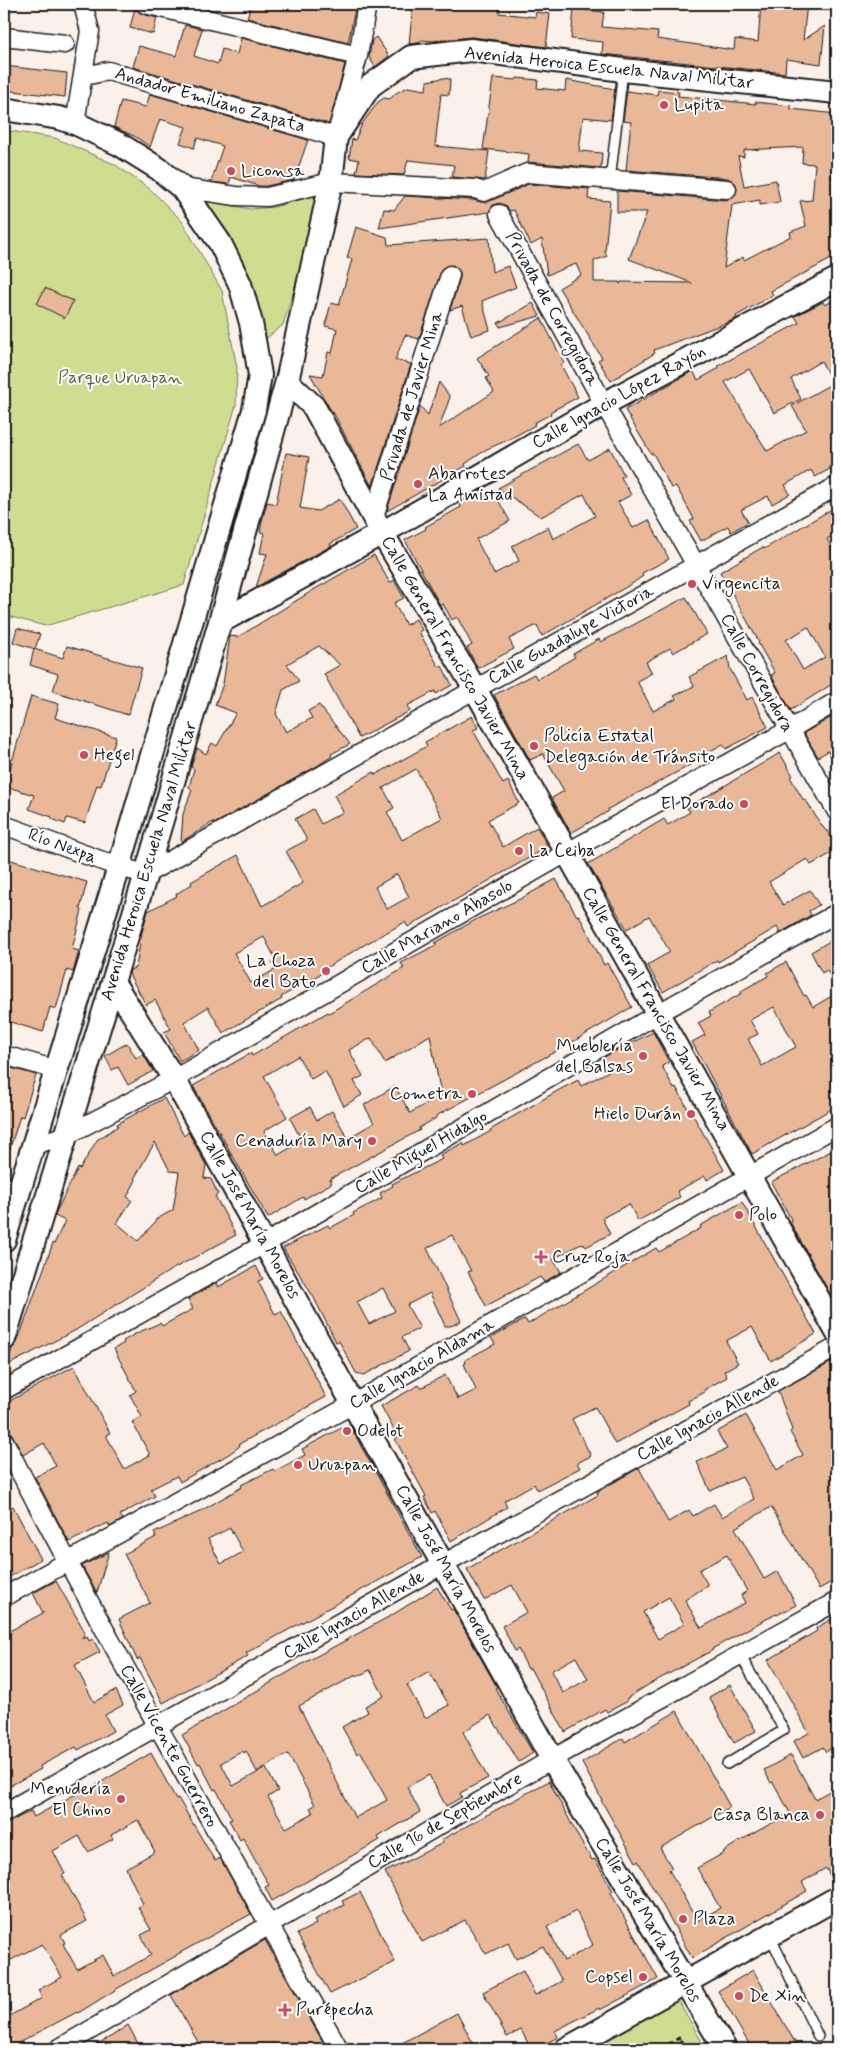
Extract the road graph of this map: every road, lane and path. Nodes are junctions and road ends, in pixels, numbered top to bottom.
1 (83, 4) edge
2 (145, 4) edge
3 (367, 4) edge
4 (4, 37) edge
5 (65, 44) dead end
6 (358, 56) junction
7 (623, 70) junction
8 (84, 76) junction
9 (837, 92) edge
10 (4, 109) edge
11 (75, 123) junction
12 (336, 137) junction
13 (610, 181) junction
14 (331, 182) junction
15 (182, 188) junction
16 (727, 189) dead end
17 (499, 214) dead end
18 (450, 275) dead end
19 (837, 279) edge
20 (260, 375) junction
21 (287, 382) junction
22 (604, 404) junction
23 (837, 486) edge
24 (378, 525) junction
25 (697, 566) junction
26 (220, 622) junction
27 (475, 689) junction
28 (837, 701) edge
29 (789, 730) junction
30 (837, 812) edge
31 (4, 825) edge
32 (566, 853) junction
33 (119, 867) junction
34 (146, 874) junction
35 (837, 913) edge
36 (113, 982) junction
37 (658, 1013) junction
38 (4, 1055) edge
39 (57, 1070) junction
40 (174, 1079) junction
41 (837, 1126) edge
42 (67, 1135) junction
43 (34, 1145) junction
44 (750, 1175) junction
45 (4, 1240) edge
46 (266, 1243) junction
47 (837, 1332) edge
48 (4, 1338) edge
49 (837, 1347) edge
50 (4, 1390) edge
51 (353, 1404) junction
52 (4, 1440) edge
53 (66, 1561) junction
54 (443, 1564) junction
55 (4, 1597) edge
56 (837, 1601) edge
57 (740, 1654) junction
58 (157, 1726) junction
59 (552, 1758) junction
60 (727, 1764) dead end
61 (4, 1813) edge
62 (837, 1898) edge
63 (269, 1924) junction
64 (770, 1936) junction
65 (686, 1983) junction
66 (818, 2036) dead end
67 (58, 2049) edge
68 (339, 2049) edge
69 (566, 2049) edge
70 (660, 2049) edge
71 (681, 2049) edge
72 (725, 2049) edge

1 - 8 street
2 - 6 street
3 - 6 street
4 - 5 street
6 - 12 street
7 - 9 street, Avenida Heroica Escuela Naval Militar
7 - 12 street, Avenida Heroica Escuela Naval Militar
7 - 13 lane
8 - 11 street
8 - 12 street, Andador Emiliano Zapata
10 - 11 street
11 - 15 street
12 - 14 street, Avenida Heroica Escuela Naval Militar
13 - 14 street
13 - 16 street
14 - 15 street
14 - 21 street, Avenida Heroica Escuela Naval Militar
15 - 20 street
17 - 22 street, Privada de Corregidora
18 - 24 street, Privada de Javier Mina
19 - 22 street, Calle Ignacio López Rayón
20 - 21 street
20 - 33 street, Avenida Heroica Escuela Naval Militar
21 - 24 street, Calle General Francisco Javier Mina
21 - 26 street, Avenida Heroica Escuela Naval Militar
22 - 24 street, Calle Ignacio López Rayón
22 - 25 street, Calle Corregidora
23 - 25 street, Calle Guadalupe Victoria
24 - 26 street, Calle Ignacio López Rayón
24 - 27 street, Calle General Francisco Javier Mina
25 - 27 street, Calle Guadalupe Victoria
25 - 29 street, Calle Corregidora
26 - 34 street, Avenida Heroica Escuela Naval Militar
27 - 32 street, Calle General Francisco Javier Mina
27 - 34 street, Calle Guadalupe Victoria
28 - 29 street, Calle Mariano Abasolo
29 - 30 street, Calle Corregidora
29 - 32 street, Calle Mariano Abasolo
31 - 33 street, Río Nexpa
32 - 37 street, Calle General Francisco Javier Mina
32 - 40 street, Calle Mariano Abasolo
33 - 34 street
33 - 39 street, Avenida Heroica Escuela Naval Militar
34 - 36 street, Avenida Heroica Escuela Naval Militar
35 - 37 street, Calle Miguel Hidalgo
36 - 40 street, Calle José María Morelos
36 - 42 street, Avenida Heroica Escuela Naval Militar
37 - 44 street, Calle General Francisco Javier Mina
37 - 46 street, Calle Miguel Hidalgo
38 - 39 street
39 - 43 street, Avenida Heroica Escuela Naval Militar
40 - 42 street, Calle Mariano Abasolo
40 - 46 street, Calle José María Morelos
41 - 44 street, Calle Ignacio Aldama
42 - 43 street, Calle Mariano Abasolo
42 - 48 street, Avenida Heroica Escuela Naval Militar
43 - 45 street, Avenida Heroica Escuela Naval Militar
44 - 47 street, Calle General Francisco Javier Mina
44 - 51 street, Calle Ignacio Aldama
46 - 50 street, Calle Miguel Hidalgo
46 - 51 street, Calle José María Morelos
49 - 54 street, Calle Ignacio Allende
51 - 53 street, Calle Ignacio Aldama
51 - 54 street, Calle José María Morelos
52 - 53 street, Calle Vicente Guerrero
53 - 55 street, Calle Ignacio Aldama
53 - 58 street, Calle Vicente Guerrero
54 - 58 street, Calle Ignacio Allende
54 - 59 street, Calle José María Morelos
56 - 57 street, Calle 16 de Septiembre
57 - 59 street, Calle 16 de Septiembre
57 - 60 lane
58 - 61 street, Calle Ignacio Allende
58 - 63 street, Calle Vicente Guerrero
59 - 63 street, Calle 16 de Septiembre
59 - 65 street, Calle José María Morelos
62 - 64 street
63 - 67 street, Calle 16 de Septiembre
63 - 68 street, Calle Vicente Guerrero
64 - 65 street
64 - 66 lane
65 - 69 street
65 - 72 street, Calle José María Morelos
70 - 71 path

